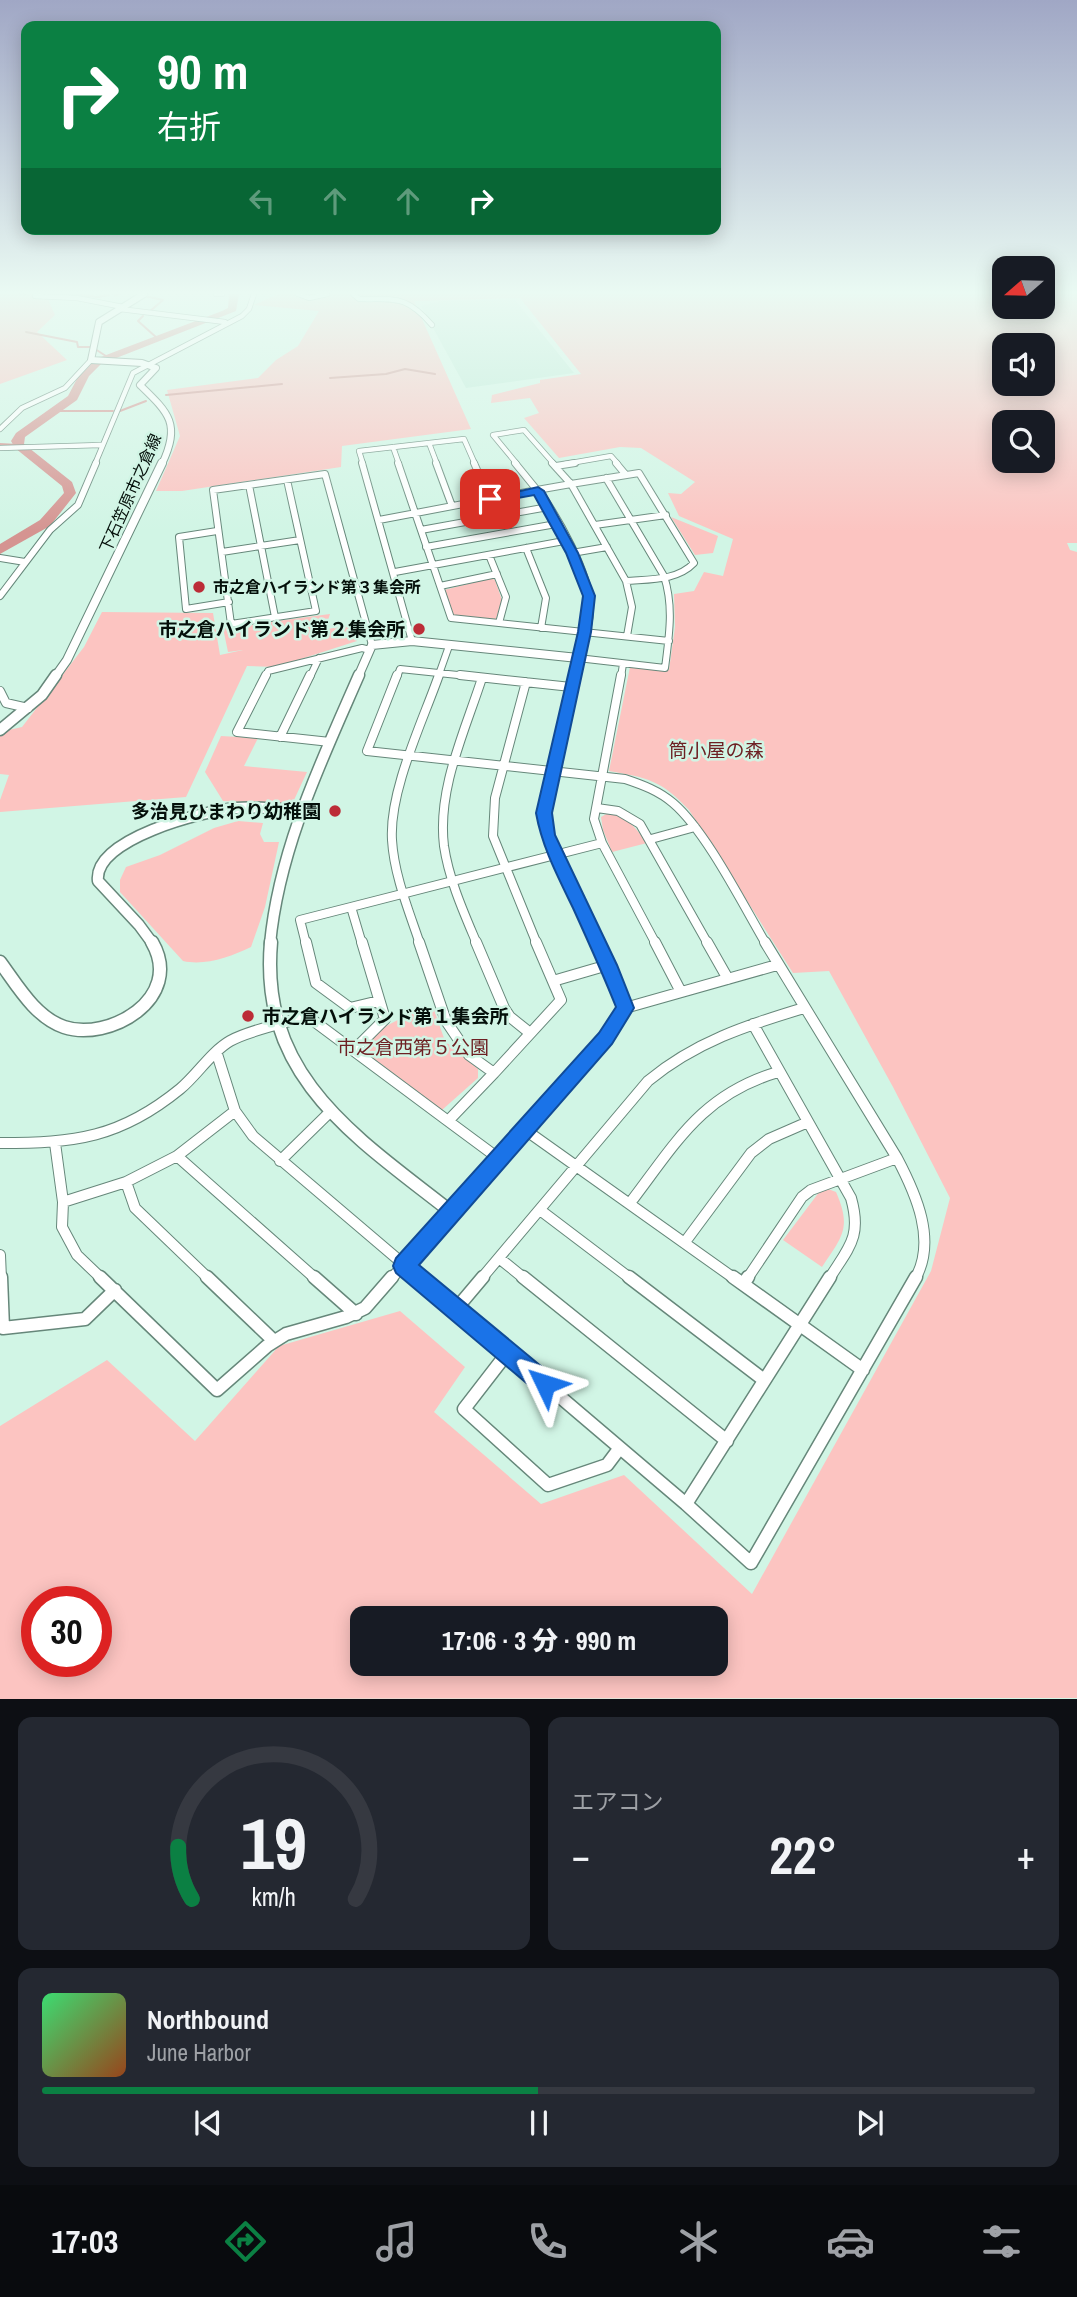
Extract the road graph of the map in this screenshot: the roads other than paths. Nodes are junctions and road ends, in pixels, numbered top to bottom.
1 (78, 373) edge
2 (137, 373) edge
3 (153, 373) edge
4 (0, 429) edge
5 (429, 443) junction
6 (102, 445) junction
7 (393, 447) junction
8 (3, 448) edge
9 (556, 466) junction
10 (626, 475) junction
11 (606, 478) junction
12 (287, 480) junction
13 (249, 485) junction
14 (572, 485) junction
15 (538, 491) junction
16 (490, 499) junction
17 (452, 506) junction
18 (548, 507) junction
19 (415, 513) junction
20 (666, 515) junction
21 (379, 520) junction
22 (631, 520) junction
23 (556, 524) junction
24 (595, 525) junction
25 (421, 530) junction
26 (217, 531) junction
27 (300, 540) junction
28 (564, 541) junction
29 (262, 546) junction
30 (426, 547) junction
31 (607, 547) junction
32 (526, 548) junction
33 (222, 552) junction
34 (572, 553) junction
35 (489, 555) junction
36 (0, 558) edge
37 (24, 562) junction
38 (432, 565) junction
39 (395, 572) junction
40 (497, 574) junction
41 (664, 576) junction
42 (626, 581) junction
43 (440, 586) junction
44 (0, 596) edge
45 (229, 602) junction
46 (275, 617) junction
47 (499, 624) junction
48 (541, 628) junction
49 (585, 632) junction
50 (627, 636) junction
51 (412, 641) junction
52 (668, 641) junction
53 (449, 646) junction
54 (371, 648) junction
55 (319, 658) junction
56 (578, 658) junction
57 (623, 664) junction
58 (440, 673) junction
59 (482, 678) junction
60 (526, 682) junction
61 (571, 687) junction
62 (0, 691) edge
63 (28, 708) junction
64 (0, 730) edge
65 (280, 737) junction
66 (330, 743) junction
67 (410, 756) junction
68 (457, 761) junction
69 (505, 766) junction
70 (553, 772) junction
71 (603, 777) junction
72 (597, 808) junction
73 (300, 811) junction
74 (695, 827) junction
75 (651, 839) junction
76 (602, 843) junction
77 (555, 855) junction
78 (504, 869) junction
79 (453, 881) junction
80 (403, 894) junction
81 (351, 907) junction
82 (0, 962) edge
83 (608, 965) junction
84 (778, 965) junction
85 (728, 979) junction
86 (553, 981) junction
87 (681, 992) junction
88 (379, 1001) junction
89 (625, 1008) junction
90 (804, 1008) junction
91 (276, 1024) junction
92 (753, 1024) junction
93 (530, 1033) junction
94 (354, 1050) junction
95 (217, 1054) junction
96 (779, 1072) junction
97 (494, 1073) junction
98 (235, 1111) junction
99 (331, 1111) junction
100 (448, 1121) junction
101 (808, 1122) junction
102 (524, 1129) junction
103 (0, 1143) edge
104 (55, 1143) junction
105 (177, 1156) junction
106 (498, 1158) junction
107 (897, 1158) junction
108 (280, 1161) junction
109 (578, 1164) junction
110 (839, 1178) junction
111 (126, 1182) junction
112 (63, 1202) junction
113 (630, 1203) junction
114 (540, 1210) junction
115 (450, 1211) junction
116 (685, 1242) junction
117 (0, 1255) edge
118 (499, 1258) junction
119 (404, 1266) junction
120 (744, 1283) junction
121 (115, 1290) junction
122 (456, 1309) junction
123 (356, 1314) junction
124 (801, 1324) junction
125 (274, 1341) junction
126 (508, 1352) junction
127 (863, 1370) junction
128 (764, 1380) junction
129 (727, 1441) junction
130 (619, 1449) junction
131 (686, 1504) junction

1 - 4 street
2 - 6 street
3 - 63 street, 下石笠原市之倉線
5 - 7 street
5 - 16 street
5 - 17 street
6 - 8 street
6 - 37 street
7 - 19 street
7 - 21 street
9 - 10 street
9 - 14 street
9 - 15 street
10 - 11 street
10 - 20 street
11 - 14 street
11 - 22 street
12 - 13 street
12 - 27 street
12 - 54 street
13 - 26 street
13 - 29 street
14 - 15 street
14 - 24 street
15 - 16 street
15 - 18 street
16 - 17 street
17 - 19 street
18 - 23 street
18 - 25 street
19 - 21 street
19 - 25 street
20 - 22 street
20 - 41 street
21 - 39 street
22 - 24 street
22 - 41 street
23 - 28 street
23 - 30 street
24 - 31 street
25 - 30 street
26 - 33 street
26 - 45 street
27 - 29 street
27 - 46 street
28 - 32 street
28 - 34 street
29 - 33 street
29 - 46 street
30 - 38 street
31 - 34 street
31 - 42 street
32 - 35 street
32 - 48 street
33 - 45 street
34 - 49 street
35 - 38 street
35 - 40 street
36 - 37 street
37 - 44 street
38 - 39 street
38 - 43 street
39 - 51 street
40 - 43 street
40 - 47 street
41 - 42 street
41 - 52 street
42 - 50 street
43 - 47 street
45 - 46 street
47 - 48 street
48 - 49 street
49 - 50 street
49 - 56 street
50 - 52 street
51 - 53 street
51 - 54 street
52 - 57 street
53 - 56 street
53 - 58 street
54 - 55 street
54 - 66 street
55 - 65 street
55 - 65 street
56 - 57 street
56 - 61 street
57 - 71 street
58 - 59 street
58 - 67 street
58 - 67 street
59 - 60 street
59 - 68 street
60 - 61 street
60 - 69 street
61 - 70 street
62 - 63 street
63 - 64 street, 下石笠原市之倉線
65 - 66 street
66 - 73 street
67 - 68 street
67 - 80 street
68 - 69 street
68 - 79 street
69 - 70 street
69 - 78 street
70 - 71 street
70 - 77 street
71 - 72 street
71 - 74 street
72 - 75 street
72 - 76 street
73 - 82 street
73 - 91 street
74 - 75 street
74 - 84 street
75 - 85 street
76 - 77 street
76 - 87 street
77 - 78 street
77 - 83 street
78 - 79 street
78 - 86 street
79 - 80 street
79 - 93 street
80 - 81 street
80 - 97 street
81 - 88 street
81 - 88 street
83 - 86 street
83 - 89 street
84 - 85 street
84 - 90 street
85 - 87 street
86 - 93 street
87 - 89 street
88 - 94 street
89 - 102 street
90 - 92 street
90 - 107 street
91 - 94 street
91 - 95 street
91 - 99 street
92 - 96 street
92 - 109 street
93 - 97 street
94 - 100 street
95 - 98 street
95 - 104 street
96 - 101 street
96 - 113 street
97 - 100 street
98 - 105 street
98 - 108 street
99 - 108 street
99 - 115 street
100 - 106 street
101 - 110 street
101 - 116 street
102 - 106 street
102 - 109 street
103 - 104 street
104 - 112 street
105 - 111 street
105 - 123 street
106 - 115 street
107 - 110 street
107 - 127 street
108 - 119 street
109 - 113 street
109 - 114 street
110 - 120 street
110 - 124 street
111 - 112 street
111 - 125 street
112 - 121 street
113 - 116 street
114 - 118 street
114 - 128 street
115 - 119 street
116 - 120 street
117 - 121 street
118 - 122 street
118 - 129 street
119 - 122 street
119 - 123 street
120 - 124 street
121 - 125 street
122 - 126 street
123 - 125 street
124 - 127 street
124 - 128 street
126 - 130 street
126 - 130 street
127 - 131 street
128 - 129 street
129 - 131 street
130 - 131 street

